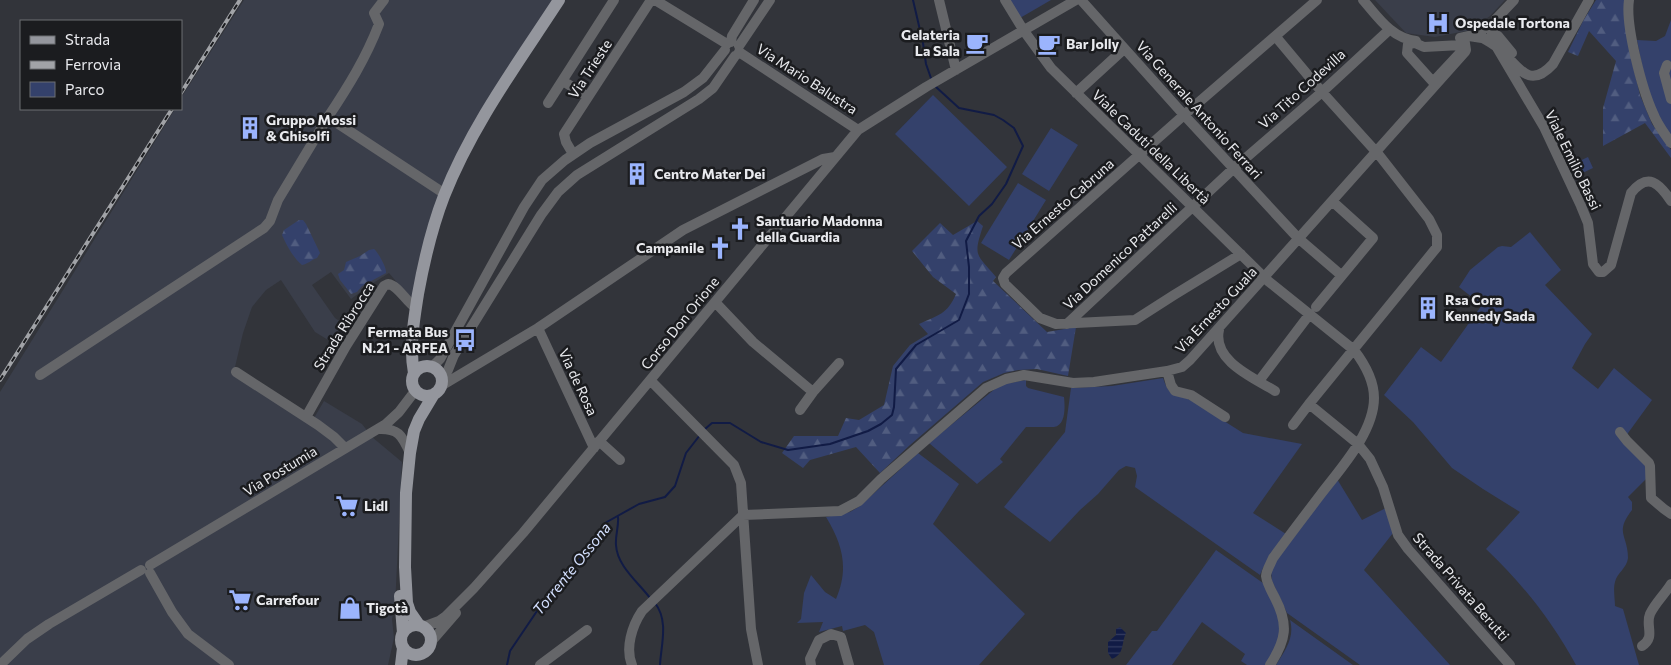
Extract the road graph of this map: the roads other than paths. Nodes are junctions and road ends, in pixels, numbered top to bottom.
1 (384, 0) edge
2 (559, 0) edge
3 (614, 0) edge
4 (651, 0) edge
5 (655, 0) edge
6 (770, 0) edge
7 (940, 0) edge
8 (1006, 0) edge
9 (1076, 0) edge
10 (1080, 0) edge
11 (1317, 0) edge
12 (1363, 0) edge
13 (1514, 0) edge
14 (1589, 0) edge
15 (1629, 0) edge
16 (753, 3) edge
17 (762, 12) junction
18 (1389, 30) junction
19 (1024, 31) junction
20 (1486, 33) junction
21 (1276, 37) junction
22 (1404, 38) junction
23 (1465, 39) junction
24 (1496, 46) junction
25 (733, 48) junction
26 (1124, 49) junction
27 (1666, 65) dead end
28 (956, 70) junction
29 (1537, 74) junction
30 (562, 81) junction
31 (1434, 88) junction
32 (1322, 92) junction
33 (1076, 93) junction
34 (588, 97) junction
35 (1671, 99) edge
36 (548, 102) dead end
37 (1184, 115) junction
38 (328, 117) junction
39 (858, 130) junction
40 (1671, 143) edge
41 (1376, 151) junction
42 (573, 154) junction
43 (1140, 154) junction
44 (835, 158) junction
45 (1233, 168) junction
46 (445, 194) junction
47 (1332, 201) junction
48 (1671, 201) edge
49 (1192, 206) junction
50 (1298, 238) junction
51 (1241, 254) junction
52 (1341, 275) junction
53 (1264, 278) junction
54 (715, 302) junction
55 (416, 308) junction
56 (1312, 311) junction
57 (1040, 318) joint
58 (1067, 324) junction
59 (538, 328) junction
60 (1219, 330) junction
61 (413, 337) junction
62 (1354, 350) junction
63 (839, 363) dead end
64 (429, 366) junction
65 (1167, 371) junction
66 (236, 372) dead end
67 (462, 372) junction
68 (414, 373) junction
69 (40, 375) dead end
70 (650, 381) junction
71 (1259, 381) junction
72 (441, 382) junction
73 (1275, 391) dead end
74 (417, 392) junction
75 (813, 392) junction
76 (1309, 404) junction
77 (800, 410) dead end
78 (306, 417) junction
79 (1225, 417) dead end
80 (419, 418) junction
81 (1292, 425) dead end
82 (378, 429) junction
83 (1620, 432) dead end
84 (1358, 444) junction
85 (596, 445) junction
86 (345, 448) junction
87 (410, 453) junction
88 (620, 460) dead end
89 (1671, 514) edge
90 (743, 515) junction
91 (405, 567) junction
92 (147, 569) junction
93 (1671, 584) edge
94 (474, 588) junction
95 (421, 626) junction
96 (587, 630) dead end
97 (403, 633) junction
98 (430, 643) junction
99 (1642, 646) dead end
100 (403, 648) junction
101 (420, 654) junction
102 (0, 665) edge
103 (229, 665) edge
104 (401, 665) edge
105 (412, 665) edge
106 (540, 665) edge
107 (632, 665) edge
108 (758, 665) edge
109 (811, 665) edge
110 (849, 665) edge
111 (1270, 665) edge
112 (1510, 665) edge

1 - 38 street
2 - 46 main road
3 - 30 street
4 - 34 street, Via Trieste
5 - 25 street, Via Mario Balustra
6 - 17 street
7 - 28 street
8 - 19 street, Viale Caduti della Libertà
9 - 19 street, Corso Don Orione
10 - 26 street, Via Generale Antonio Ferrari
11 - 21 street, Via Ernesto Cabruna
12 - 18 street
13 - 20 street
14 - 29 street
15 - 40 street
16 - 17 street
16 - 25 street
17 - 25 street
18 - 22 street
18 - 32 street, Via Tito Codevilla
19 - 28 street, Corso Don Orione
19 - 33 street, Viale Caduti della Libertà
20 - 23 street
20 - 24 street
20 - 29 street
21 - 32 street
21 - 37 street, Via Ernesto Cabruna
22 - 23 street
22 - 31 street
23 - 23 street
23 - 31 street, Via Ernesto Guala
24 - 29 street
24 - 48 street, Viale Emilio Bassi
25 - 39 street, Via Mario Balustra
25 - 42 street
25 - 72 street
26 - 33 street
26 - 37 street, Via Generale Antonio Ferrari
27 - 35 street
28 - 39 street, Corso Don Orione
30 - 34 street
30 - 36 street
31 - 41 street, Via Ernesto Guala
32 - 41 street
32 - 45 street, Via Tito Codevilla
33 - 43 street, Viale Caduti della Libertà
34 - 42 street, Via Trieste
37 - 43 street, Via Ernesto Cabruna
37 - 45 street, Via Generale Antonio Ferrari
38 - 46 street
38 - 69 street
39 - 44 street, Corso Don Orione
41 - 47 street, Via Ernesto Guala
41 - 62 street
42 - 64 street
43 - 49 street, Viale Caduti della Libertà
43 - 57 street, Via Ernesto Cabruna
44 - 54 street, Corso Don Orione
44 - 59 street
45 - 49 street, Via Domenico Pattarelli
45 - 50 street, Via Generale Antonio Ferrari
46 - 55 main road
47 - 50 street, Via Ernesto Guala
47 - 52 street
49 - 51 street, Viale Caduti della Libertà
49 - 58 street, Via Domenico Pattarelli
50 - 52 street, Via Generale Antonio Ferrari
50 - 53 street, Via Ernesto Guala
51 - 53 street, Viale Caduti della Libertà
51 - 58 street
52 - 56 street
53 - 56 street, Viale Caduti della Libertà
53 - 60 street, Via Ernesto Guala
54 - 70 street, Corso Don Orione
54 - 75 street
55 - 61 main road
55 - 78 street, Strada Ribrocca
56 - 62 street, Viale Caduti della Libertà
56 - 71 street
57 - 58 street, Via Domenico Pattarelli
59 - 67 street
59 - 85 street, Via de Rosa
60 - 65 street, Via Ernesto Guala
60 - 71 street
61 - 64 main road
61 - 68 main road
62 - 76 street
62 - 84 street, Viale Caduti della Libertà
63 - 75 street
64 - 68 main road
64 - 72 main road
65 - 79 street
65 - 90 street, Via Ernesto Guala
66 - 78 street
67 - 72 street
67 - 72 street
68 - 74 main road
70 - 85 street, Corso Don Orione
70 - 90 street
71 - 73 street
72 - 74 main road
72 - 80 main road
74 - 80 main road
74 - 82 street, Via Postumia
75 - 77 street
76 - 81 street
76 - 84 street, Strada Privata Berutti
78 - 86 street
80 - 87 main road
82 - 86 street, Via Postumia
82 - 87 street
83 - 89 street
84 - 111 street, Viale Caduti della Libertà
84 - 112 street, Strada Privata Berutti
85 - 88 street
85 - 94 street, Corso Don Orione
86 - 92 street, Via Postumia
87 - 91 main road
90 - 107 street
90 - 108 street
91 - 95 main road
91 - 97 main road
92 - 102 street, Via Postumia
92 - 103 street
93 - 99 street
94 - 95 street, Corso Don Orione
94 - 98 street, Corso Don Orione
95 - 97 main road
95 - 98 main road
96 - 106 street
97 - 100 main road
98 - 101 main road
100 - 101 main road
100 - 104 main road
101 - 105 main road
109 - 110 street

